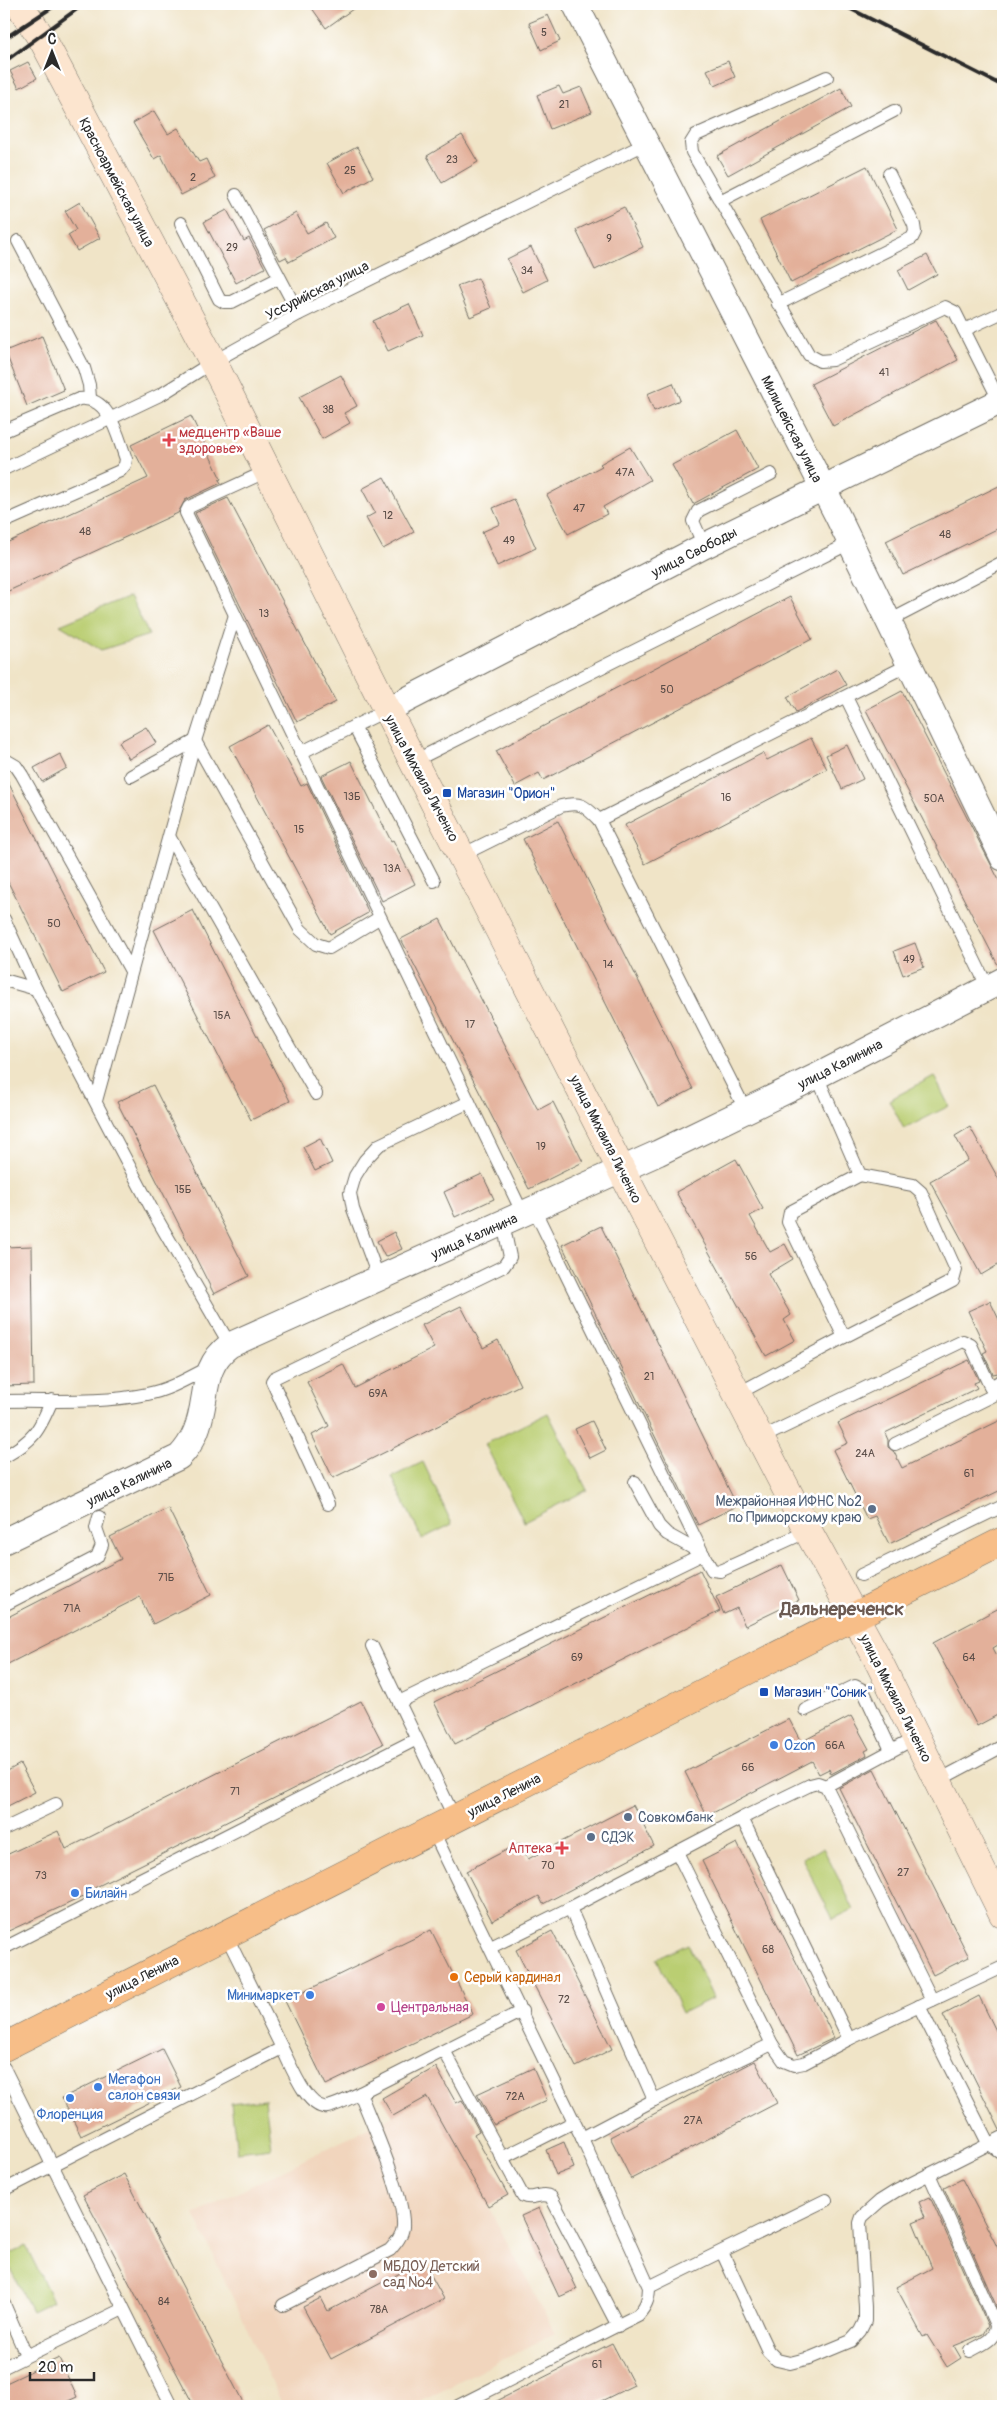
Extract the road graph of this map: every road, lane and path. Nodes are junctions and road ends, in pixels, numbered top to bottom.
1 (19, 4) edge
2 (575, 4) edge
3 (827, 77) dead end
4 (894, 111) dead end
5 (646, 144) junction
6 (889, 174) dead end
7 (236, 195) dead end
8 (720, 201) junction
9 (181, 223) dead end
10 (18, 241) dead end
11 (279, 278) junction
12 (778, 304) junction
13 (1003, 312) edge
14 (299, 314) junction
15 (964, 330) junction
16 (213, 362) junction
17 (90, 398) junction
18 (1002, 401) edge
19 (110, 420) junction
20 (4, 431) edge
21 (4, 469) edge
22 (267, 471) junction
23 (771, 474) dead end
24 (823, 490) junction
25 (4, 522) edge
26 (850, 543) junction
27 (704, 546) junction
28 (1003, 562) edge
29 (234, 615) junction
30 (890, 621) junction
31 (910, 664) junction
32 (846, 697) junction
33 (386, 710) junction
34 (354, 726) junction
35 (195, 741) junction
36 (300, 753) junction
37 (4, 758) edge
38 (414, 761) junction
39 (131, 776) dead end
40 (598, 820) junction
41 (170, 838) junction
42 (462, 855) junction
43 (1003, 858) edge
44 (434, 881) dead end
45 (379, 918) dead end
46 (4, 919) edge
47 (131, 971) junction
48 (4, 980) edge
49 (996, 984) edge
50 (36, 989) junction
51 (817, 1076) junction
52 (316, 1094) dead end
53 (96, 1101) junction
54 (469, 1102) junction
55 (746, 1111) junction
56 (622, 1170) junction
57 (860, 1175) junction
58 (520, 1215) junction
59 (379, 1279) junction
60 (844, 1337) junction
61 (230, 1345) junction
62 (210, 1367) junction
63 (1003, 1380) edge
64 (990, 1387) junction
65 (737, 1394) junction
66 (52, 1400) junction
67 (4, 1401) edge
68 (761, 1438) junction
69 (895, 1444) dead end
70 (4, 1457) edge
71 (635, 1482) dead end
72 (328, 1504) dead end
73 (1003, 1506) edge
74 (99, 1517) dead end
75 (808, 1531) junction
76 (1003, 1541) edge
77 (4, 1542) edge
78 (703, 1554) junction
79 (861, 1575) dead end
80 (4, 1605) edge
81 (853, 1616) junction
82 (372, 1646) dead end
83 (399, 1702) junction
84 (805, 1710) dead end
85 (917, 1737) junction
86 (415, 1740) junction
87 (1003, 1746) edge
88 (891, 1750) junction
89 (939, 1780) junction
90 (826, 1786) junction
91 (56, 1804) dead end
92 (742, 1818) junction
93 (444, 1825) junction
94 (4, 1829) edge
95 (677, 1852) junction
96 (570, 1908) junction
97 (1003, 1914) edge
98 (226, 1935) junction
99 (491, 1947) junction
100 (4, 1948) edge
101 (1003, 1967) edge
102 (932, 2000) junction
103 (919, 2006) junction
104 (522, 2011) junction
105 (849, 2039) junction
106 (772, 2044) junction
107 (4, 2047) edge
108 (282, 2048) junction
109 (445, 2052) junction
110 (4, 2068) edge
111 (360, 2093) junction
112 (654, 2100) junction
113 (574, 2122) junction
114 (1003, 2137) edge
115 (582, 2138) junction
116 (988, 2143) junction
117 (1003, 2154) edge
118 (502, 2158) junction
119 (52, 2165) junction
120 (929, 2174) junction
121 (4, 2190) edge
122 (826, 2200) dead end
123 (722, 2252) junction
124 (649, 2287) junction
125 (4, 2304) edge
126 (283, 2305) dead end
127 (122, 2310) junction
128 (618, 2326) junction
129 (970, 2351) dead end
130 (26, 2356) junction
131 (4, 2367) edge
132 (172, 2406) edge
133 (458, 2406) edge

1 - 16 main road, Красноармейская улица
2 - 5 street, Милицейская улица
3 - 8 lane
4 - 8 lane
5 - 14 lane, Уссурийская улица
5 - 24 street, Милицейская улица
6 - 12 lane
7 - 11 lane
8 - 12 lane
9 - 11 lane
10 - 17 lane
11 - 14 lane
12 - 15 lane
13 - 15 lane
14 - 16 lane, Уссурийская улица
15 - 18 lane
16 - 19 lane, Уссурийская улица
16 - 22 main road, улица Михаила Личенко
17 - 19 lane
17 - 20 lane
18 - 24 street, улица Свободы
19 - 21 lane, Уссурийская улица
19 - 25 lane
22 - 29 lane
22 - 33 main road, улица Михаила Личенко
23 - 27 lane
24 - 26 street, Милицейская улица
24 - 27 street, улица Свободы
26 - 30 street, Милицейская улица
26 - 38 lane
27 - 33 street, улица Свободы
28 - 30 lane
29 - 35 lane
29 - 36 lane
30 - 31 street, Милицейская улица
31 - 32 lane
31 - 43 street, Милицейская улица
32 - 40 lane
32 - 49 lane
33 - 34 lane
33 - 38 main road, улица Михаила Личенко
34 - 36 lane
34 - 44 lane
35 - 39 lane
35 - 41 lane
35 - 45 lane
36 - 54 lane
37 - 47 lane
38 - 42 main road, улица Михаила Личенко
40 - 42 lane
40 - 55 lane
41 - 47 lane
41 - 52 lane
42 - 56 main road, улица Михаила Личенко
46 - 50 lane
47 - 53 lane
48 - 50 lane
49 - 51 street, улица Калинина
50 - 53 lane
51 - 55 street, улица Калинина
51 - 57 lane
53 - 61 lane
54 - 58 lane
54 - 59 lane
55 - 56 street, улица Калинина
56 - 58 street, улица Калинина
56 - 65 main road, улица Михаила Личенко
57 - 60 lane
57 - 60 lane
58 - 59 street, улица Калинина
58 - 72 lane
58 - 78 lane
59 - 61 street, улица Калинина
60 - 65 lane
61 - 62 street, улица Калинина
62 - 66 lane
62 - 77 street, улица Калинина
63 - 64 lane
64 - 68 lane
64 - 69 lane
65 - 68 main road, улица Михаила Личенко
66 - 67 lane
66 - 70 lane
68 - 75 main road, улица Михаила Личенко
71 - 78 lane
73 - 79 lane
74 - 80 lane
75 - 78 lane
75 - 81 main road, улица Михаила Личенко
76 - 81 main road, улица Ленина
78 - 83 lane
81 - 85 main road, улица Михаила Личенко
81 - 93 main road, улица Ленина
82 - 83 lane
83 - 86 lane
84 - 88 lane
85 - 88 lane
85 - 89 main road, улица Михаила Личенко
86 - 93 lane
86 - 100 lane
87 - 89 lane
88 - 90 lane
89 - 97 main road, улица Михаила Личенко
90 - 92 lane
90 - 102 lane
91 - 94 lane
92 - 95 lane
92 - 105 lane
93 - 98 main road, улица Ленина
93 - 99 lane
95 - 96 lane
95 - 106 lane
96 - 99 lane
96 - 112 lane
98 - 107 main road, улица Ленина
98 - 108 lane
99 - 104 lane
101 - 102 lane
102 - 103 lane
103 - 105 lane
103 - 116 lane
104 - 109 lane
104 - 113 lane
105 - 106 lane
106 - 112 lane
108 - 111 lane
108 - 119 lane
109 - 111 lane
109 - 118 lane
110 - 119 lane
111 - 126 lane
112 - 115 lane
113 - 115 lane
113 - 118 lane
114 - 116 lane
115 - 124 lane
116 - 117 lane
116 - 120 lane
118 - 128 lane
119 - 121 lane
119 - 127 lane
120 - 123 lane
120 - 129 lane
122 - 123 lane
123 - 124 lane
124 - 128 lane
125 - 130 lane
127 - 130 lane
127 - 132 lane
128 - 133 lane
130 - 131 lane

